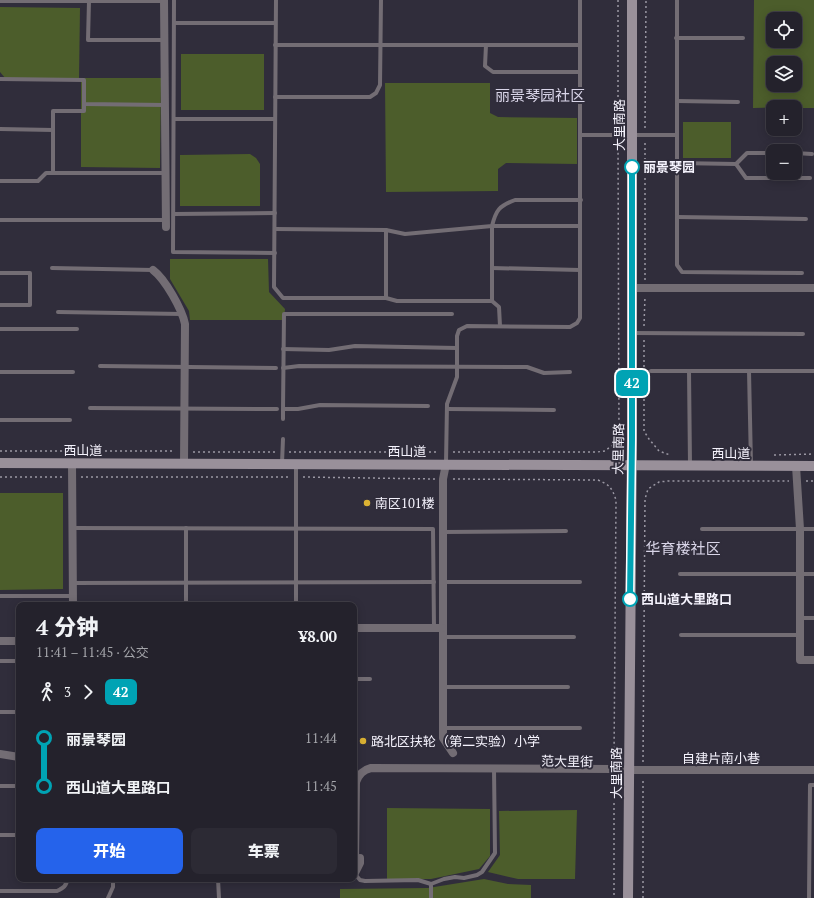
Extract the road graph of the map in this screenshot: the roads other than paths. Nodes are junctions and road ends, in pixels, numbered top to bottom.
1 (0, 0) edge
2 (13, 0) edge
3 (164, 0) edge
4 (174, 0) edge
5 (276, 0) edge
6 (381, 0) edge
7 (580, 0) edge
8 (632, 0) edge
9 (677, 0) edge
10 (89, 1) edge
11 (174, 23) junction
12 (276, 23) junction
13 (676, 38) junction
14 (743, 38) dead end
15 (164, 40) junction
16 (276, 45) junction
17 (381, 45) junction
18 (486, 45) junction
19 (580, 45) junction
20 (580, 72) junction
21 (0, 79) edge
22 (276, 97) junction
23 (677, 101) junction
24 (738, 102) dead end
25 (84, 104) junction
26 (165, 106) junction
27 (174, 119) junction
28 (275, 119) junction
29 (0, 129) edge
30 (53, 130) junction
31 (580, 135) junction
32 (632, 135) junction
33 (677, 135) junction
34 (766, 153) edge
35 (802, 154) edge
36 (812, 154) dead end
37 (677, 163) junction
38 (736, 164) junction
39 (54, 173) junction
40 (165, 173) junction
41 (810, 178) dead end
42 (0, 181) edge
43 (581, 200) junction
44 (275, 213) junction
45 (174, 214) junction
46 (677, 217) junction
47 (806, 219) dead end
48 (0, 220) edge
49 (166, 224) joint
50 (492, 226) junction
51 (580, 226) junction
52 (275, 229) junction
53 (386, 230) junction
54 (275, 253) junction
55 (52, 268) dead end
56 (492, 268) junction
57 (153, 270) joint
58 (580, 270) junction
59 (0, 273) edge
60 (802, 273) dead end
61 (632, 288) junction
62 (814, 288) edge
63 (386, 298) junction
64 (492, 300) junction
65 (0, 305) edge
66 (58, 312) dead end
67 (183, 314) junction
68 (452, 314) dead end
69 (500, 326) junction
70 (0, 329) edge
71 (77, 329) dead end
72 (632, 333) junction
73 (803, 334) dead end
74 (457, 348) junction
75 (283, 349) junction
76 (100, 366) dead end
77 (184, 367) junction
78 (457, 367) junction
79 (276, 368) dead end
80 (283, 368) junction
81 (814, 371) edge
82 (0, 372) edge
83 (73, 372) dead end
84 (570, 372) dead end
85 (651, 372) dead end
86 (689, 372) junction
87 (749, 372) junction
88 (428, 406) dead end
89 (90, 408) dead end
90 (184, 409) junction
91 (277, 409) dead end
92 (283, 409) junction
93 (447, 409) junction
94 (554, 410) dead end
95 (283, 419) dead end
96 (0, 420) edge
97 (70, 420) dead end
98 (283, 440) dead end
99 (0, 463) edge
100 (72, 463) junction
101 (184, 463) junction
102 (282, 463) junction
103 (296, 463) junction
104 (446, 464) junction
105 (631, 466) junction
106 (690, 466) junction
107 (751, 466) junction
108 (796, 466) junction
109 (814, 466) edge
110 (73, 528) junction
111 (186, 528) junction
112 (297, 528) junction
113 (702, 529) dead end
114 (800, 529) junction
115 (814, 529) edge
116 (566, 531) dead end
117 (442, 532) junction
118 (680, 574) dead end
119 (800, 574) junction
120 (814, 574) edge
121 (434, 582) junction
122 (442, 582) junction
123 (580, 582) dead end
124 (73, 583) junction
125 (186, 583) junction
126 (296, 583) junction
127 (0, 596) edge
128 (73, 596) junction
129 (73, 602) edge
130 (186, 602) edge
131 (296, 602) edge
132 (800, 618) junction
133 (814, 618) edge
134 (357, 628) edge
135 (440, 631) junction
136 (681, 635) dead end
137 (799, 635) junction
138 (574, 636) dead end
139 (0, 641) edge
140 (16, 641) edge
141 (814, 660) edge
142 (0, 661) edge
143 (16, 661) edge
144 (357, 679) edge
145 (370, 679) dead end
146 (443, 687) junction
147 (568, 687) dead end
148 (0, 712) edge
149 (16, 712) edge
150 (443, 728) junction
151 (580, 728) dead end
152 (453, 752) dead end
153 (0, 754) edge
154 (16, 756) edge
155 (0, 758) edge
156 (16, 760) edge
157 (494, 770) junction
158 (629, 770) junction
159 (814, 770) edge
160 (357, 779) edge
161 (814, 785) edge
162 (0, 786) edge
163 (16, 786) edge
164 (0, 835) edge
165 (16, 835) edge
166 (812, 848) edge
167 (357, 868) edge
168 (357, 877) edge
169 (67, 882) edge
170 (113, 882) edge
171 (218, 882) edge
172 (431, 884) junction
173 (0, 891) edge
174 (108, 898) edge
175 (218, 898) edge
176 (432, 898) edge
177 (628, 898) edge
178 (809, 898) edge

1 - 2 lane
2 - 10 lane
3 - 10 lane
3 - 15 street
4 - 11 lane
5 - 12 lane
6 - 17 lane
7 - 19 lane
8 - 32 street, 大里南路
9 - 13 lane
10 - 15 lane
11 - 12 lane
11 - 27 lane
12 - 16 lane
13 - 14 lane
13 - 23 lane
15 - 26 street
16 - 17 lane
16 - 22 lane
17 - 18 lane
17 - 22 lane
18 - 19 lane
18 - 20 lane
19 - 20 lane
20 - 31 lane
21 - 25 lane
22 - 28 lane
23 - 24 lane
23 - 33 lane
25 - 26 lane
25 - 30 lane
26 - 40 street
27 - 28 lane
27 - 45 lane
28 - 44 lane
29 - 30 lane
30 - 39 lane
31 - 32 lane
31 - 43 lane
32 - 33 lane
32 - 61 street, 大里南路
33 - 37 lane
34 - 38 lane
35 - 36 lane
37 - 38 lane
37 - 46 lane
38 - 41 lane
39 - 40 lane
39 - 42 lane
40 - 49 street
43 - 50 lane
43 - 51 lane
44 - 45 lane
44 - 52 lane
45 - 54 lane
46 - 47 lane
46 - 60 lane
48 - 49 lane
50 - 51 lane
50 - 53 lane
50 - 56 lane
51 - 58 lane
52 - 53 lane
52 - 54 lane
53 - 63 lane
54 - 63 lane
55 - 57 lane
56 - 58 lane
56 - 64 lane
57 - 67 street
58 - 69 lane
59 - 65 lane
61 - 62 street
61 - 72 street, 大里南路
63 - 64 lane
64 - 69 lane
66 - 67 lane
67 - 77 street
68 - 75 lane
69 - 74 lane
70 - 71 lane
72 - 73 lane
72 - 105 street, 大里南路
74 - 75 lane
74 - 78 lane
75 - 80 lane
76 - 77 lane
77 - 79 lane
77 - 90 street
78 - 80 lane
78 - 84 lane
78 - 93 lane
80 - 92 lane
81 - 87 lane
82 - 83 lane
85 - 86 lane
86 - 87 lane
86 - 106 lane
87 - 107 lane
88 - 92 lane
89 - 90 lane
90 - 91 lane
90 - 101 street
92 - 95 lane
93 - 94 lane
93 - 104 lane
96 - 97 lane
98 - 102 lane
99 - 100 street, 西山道
100 - 101 street, 西山道
100 - 110 street
101 - 102 street, 西山道
102 - 103 street, 西山道
103 - 104 street, 西山道
103 - 112 lane
104 - 105 street, 西山道
104 - 117 street
105 - 106 street, 西山道
105 - 158 street, 大里南路
106 - 107 street, 西山道
107 - 108 street, 西山道
108 - 109 street, 西山道
108 - 114 street
110 - 111 lane
110 - 124 street
111 - 112 lane
111 - 125 lane
112 - 121 lane
112 - 126 lane
113 - 114 lane
114 - 115 lane
114 - 119 street
116 - 117 lane
117 - 122 street
118 - 119 lane
119 - 120 lane
119 - 132 street
121 - 126 lane
121 - 135 lane
122 - 123 lane
122 - 135 street
124 - 125 lane
124 - 128 street
125 - 126 lane
125 - 130 lane
126 - 131 lane
127 - 128 lane
128 - 129 street
132 - 133 lane
132 - 137 street
134 - 135 street
135 - 138 lane
135 - 146 street
136 - 137 lane
137 - 141 street
139 - 140 street
142 - 143 lane
144 - 145 lane
146 - 147 lane
146 - 150 street
148 - 149 lane
150 - 151 lane
150 - 152 street
153 - 154 street
155 - 156 street
157 - 158 street, 范大里街
157 - 160 street, 范大里街
157 - 167 street, 范大里街
157 - 172 lane
158 - 159 street, 自建片南小巷
158 - 177 street, 大里南路
161 - 166 lane
162 - 163 lane
164 - 165 lane
166 - 178 lane
168 - 172 lane
169 - 173 lane
170 - 174 lane
171 - 175 lane
172 - 176 lane

